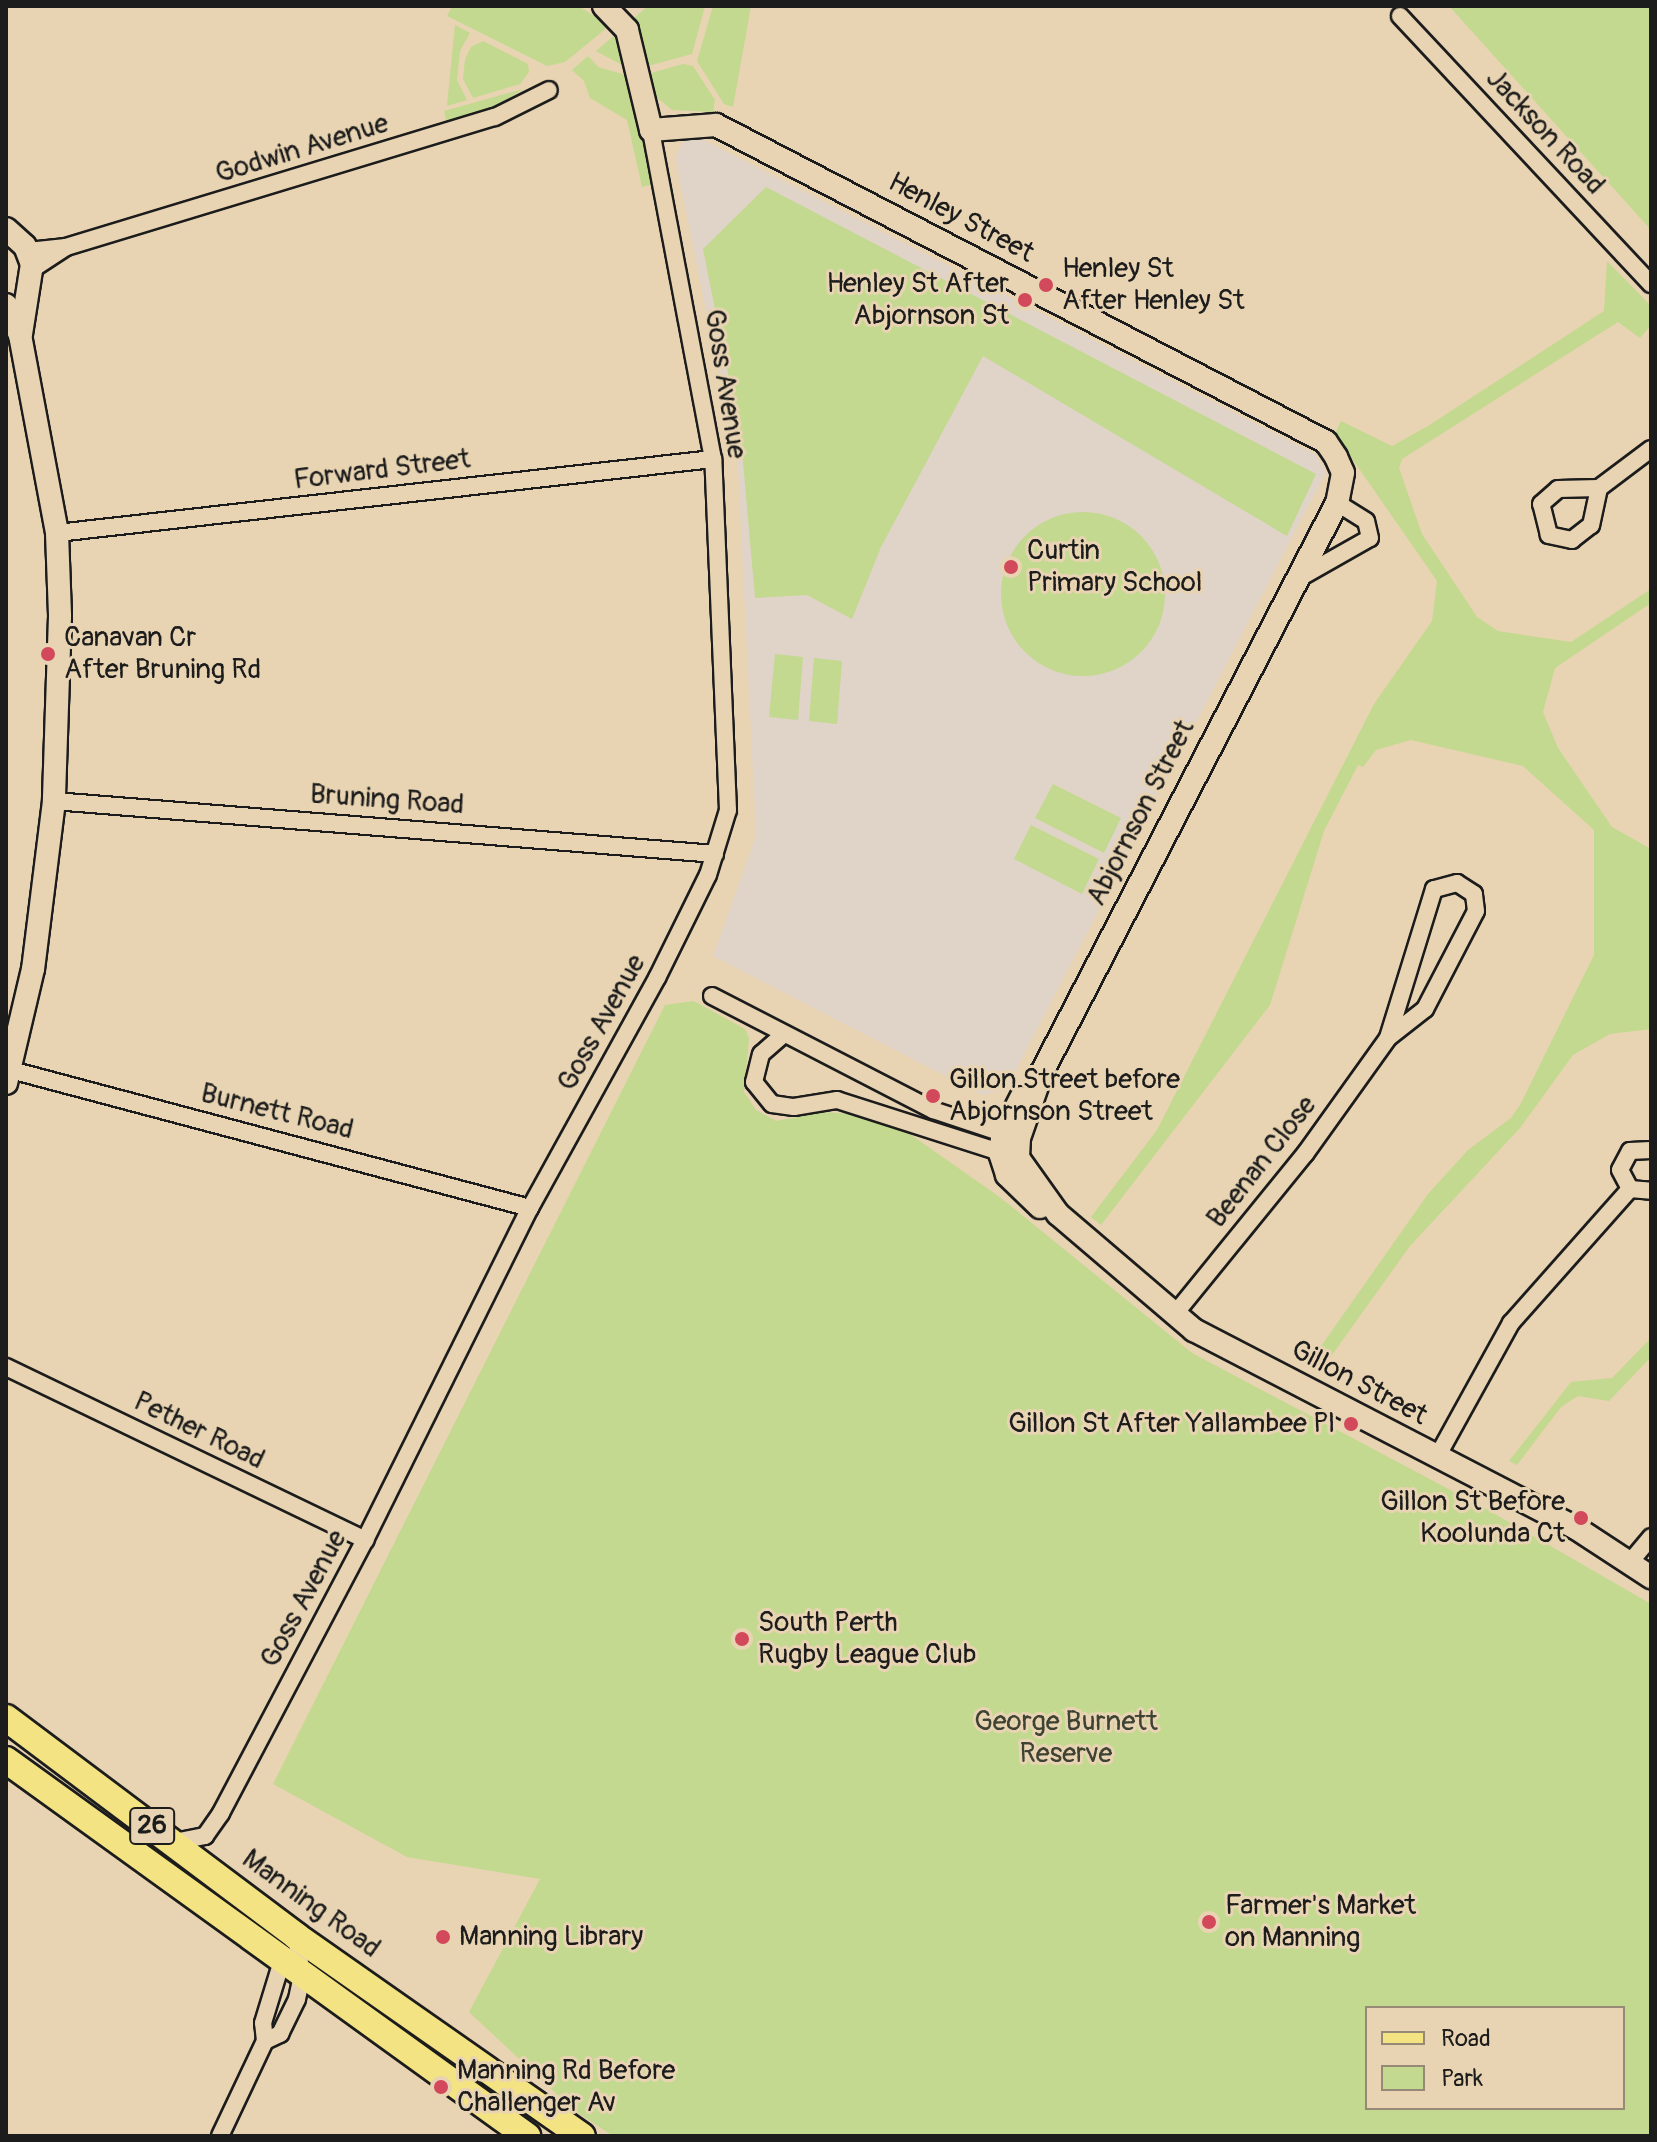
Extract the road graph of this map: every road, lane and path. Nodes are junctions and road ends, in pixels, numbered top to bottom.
1 (604, 6) edge
2 (1400, 16) dead end
3 (549, 90) dead end
4 (651, 130) junction
5 (17, 257) edge
6 (1651, 284) edge
7 (6, 305) edge
8 (20, 335) junction
9 (1651, 449) edge
10 (713, 459) junction
11 (1343, 473) joint
12 (1599, 488) dead end
13 (1337, 503) junction
14 (57, 533) junction
15 (1294, 581) junction
16 (54, 801) junction
17 (715, 854) junction
18 (712, 996) dead end
19 (784, 1034) junction
20 (1388, 1038) junction
21 (8, 1077) edge
22 (1010, 1146) junction
23 (1651, 1150) edge
24 (1630, 1189) junction
25 (1651, 1191) edge
26 (530, 1208) junction
27 (1174, 1315) junction
28 (7, 1368) edge
29 (1437, 1457) junction
30 (1651, 1537) edge
31 (365, 1540) junction
32 (1631, 1561) junction
33 (1651, 1577) edge
34 (6, 1718) edge
35 (6, 1760) edge
36 (174, 1842) junction
37 (296, 1936) junction
38 (292, 1968) junction
39 (265, 2041) junction
40 (220, 2136) edge
41 (527, 2136) edge
42 (582, 2136) edge

1 - 4 street
2 - 6 street, Jackson Road
3 - 5 street, Godwin Avenue
4 - 10 street, Goss Avenue
4 - 11 street, Henley Street
5 - 8 street
7 - 8 street
8 - 14 street
9 - 12 street
10 - 14 street, Forward Street
10 - 17 street, Goss Avenue
11 - 13 street, Abjornson Street
13 - 15 street, Abjornson Street
13 - 15 street
14 - 16 street
15 - 22 street, Abjornson Street
16 - 17 street, Bruning Road
16 - 21 street
17 - 26 street, Goss Avenue
18 - 19 street
19 - 22 street
19 - 22 street
20 - 20 street, Beenan Close
20 - 27 street, Beenan Close
21 - 26 street, Burnett Road
22 - 27 street, Gillon Street
23 - 24 street
24 - 25 street
24 - 29 street
26 - 31 street, Goss Avenue
27 - 29 street, Gillon Street
28 - 31 street, Pether Road
29 - 32 street, Gillon Street
30 - 32 street
31 - 36 street, Goss Avenue
32 - 33 street, Gillon Street
34 - 36 main road, Manning Road / 26
35 - 38 main road, 26
36 - 37 main road, Manning Road / 26
37 - 38 street
37 - 42 main road, Manning Road / 26
38 - 39 street
38 - 39 street
38 - 41 main road, 26
39 - 40 street

